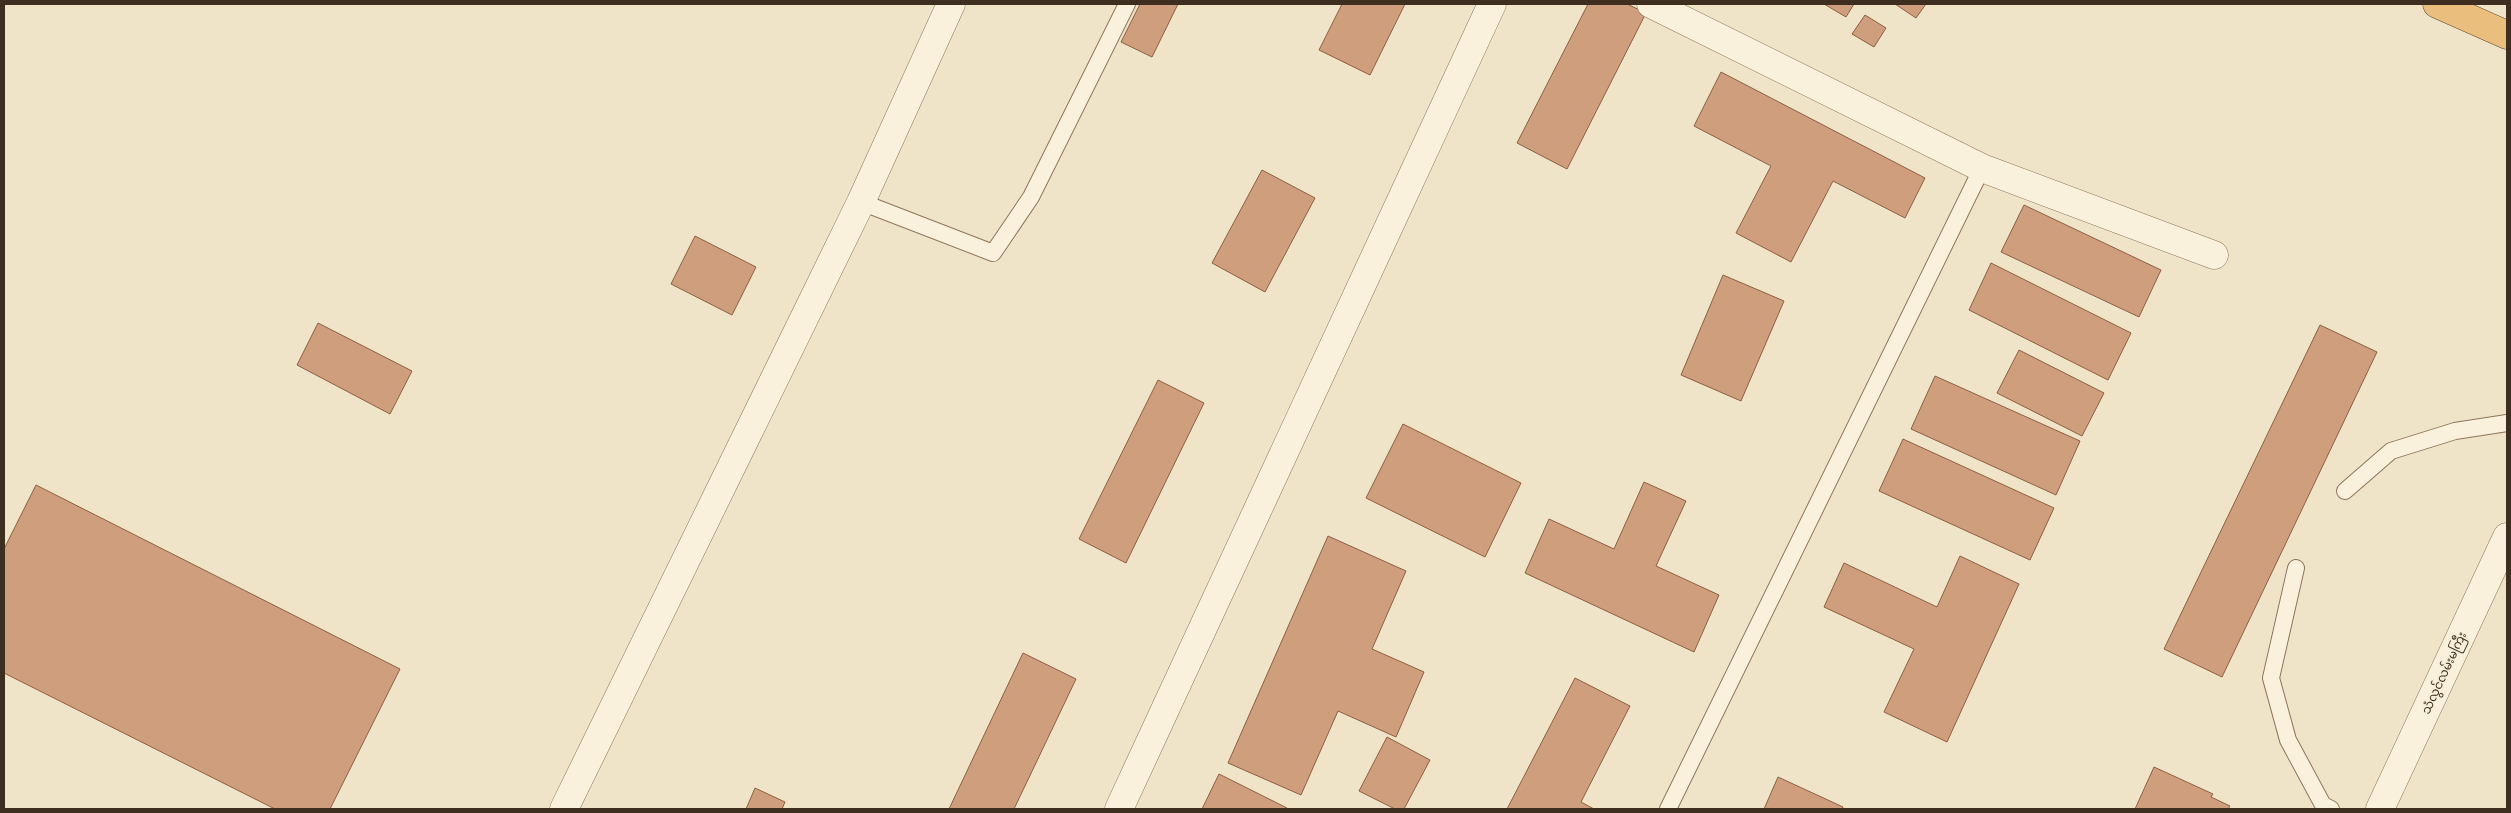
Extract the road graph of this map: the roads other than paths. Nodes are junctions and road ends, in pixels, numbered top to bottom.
1 (951, 4) edge
2 (1127, 4) edge
3 (1492, 4) edge
4 (1651, 4) edge
5 (2437, 4) edge
6 (2507, 35) edge
7 (1982, 168) junction
8 (861, 202) junction
9 (2214, 255) dead end
10 (2507, 423) edge
11 (2345, 491) dead end
12 (2507, 537) edge
13 (2296, 568) dead end
14 (564, 809) edge
15 (1119, 809) edge
16 (1668, 809) edge
17 (2331, 809) edge
18 (2380, 809) edge

1 - 8 street
2 - 8 lane
3 - 15 street
4 - 7 street
5 - 6 highway
7 - 9 street
7 - 16 lane
8 - 14 street
10 - 11 lane
12 - 18 street, သံလွင်လမ်းမကြီး
13 - 17 lane

